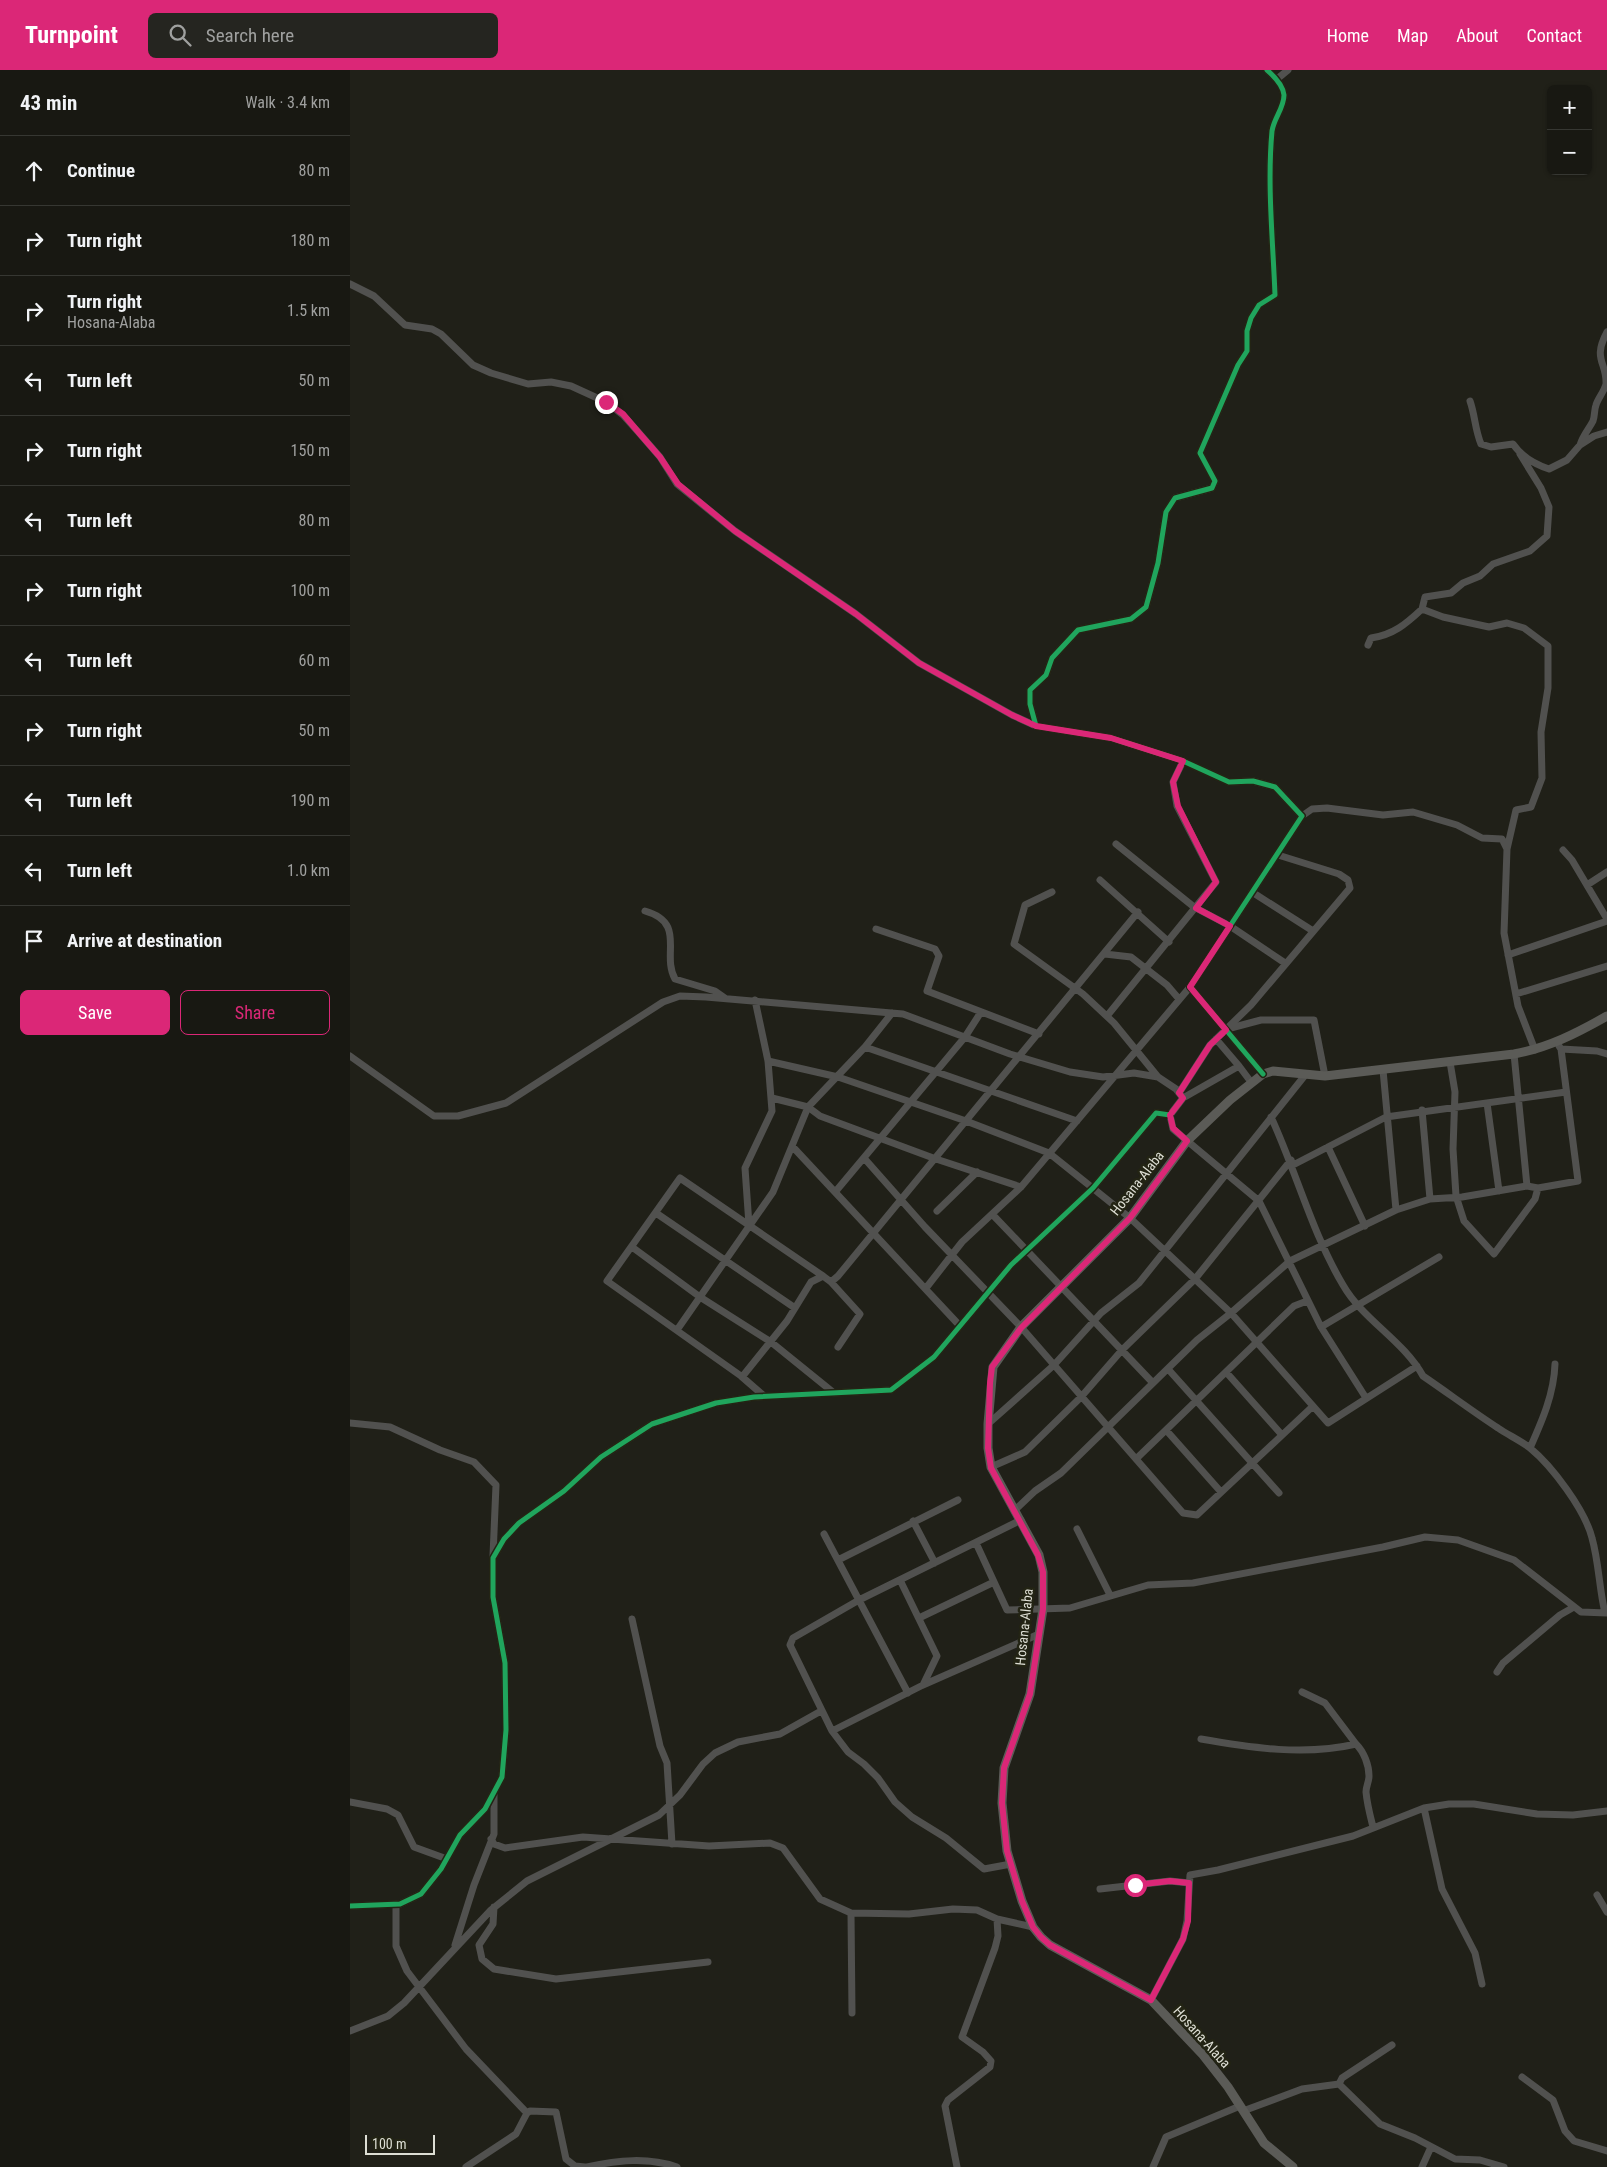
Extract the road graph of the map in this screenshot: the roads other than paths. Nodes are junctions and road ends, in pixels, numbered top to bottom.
1 (1267, 70) edge
2 (1288, 70) edge
3 (1277, 79) junction
4 (350, 284) edge
5 (1607, 332) edge
6 (1470, 401) dead end
7 (1607, 432) edge
8 (1580, 445) junction
9 (1520, 454) junction
10 (1422, 610) junction
11 (1368, 645) dead end
12 (1036, 726) junction
13 (1183, 761) junction
14 (1302, 816) junction
15 (1116, 844) dead end
16 (1507, 849) junction
17 (1563, 850) dead end
18 (1278, 855) junction
19 (1607, 872) edge
20 (1100, 880) dead end
21 (1587, 885) junction
22 (1052, 892) dead end
23 (1252, 892) junction
24 (1196, 908) junction
25 (645, 911) dead end
26 (1138, 912) junction
27 (1607, 920) edge
28 (1230, 926) junction
29 (876, 929) dead end
30 (1313, 931) junction
31 (1168, 942) junction
32 (1105, 954) junction
33 (1508, 955) junction
34 (1285, 963) junction
35 (1607, 966) edge
36 (1147, 968) junction
37 (1190, 987) junction
38 (1076, 989) junction
39 (1516, 994) junction
40 (725, 998) junction
41 (1179, 999) junction
42 (755, 1000) junction
43 (981, 1012) junction
44 (892, 1013) junction
45 (1107, 1016) junction
46 (1607, 1016) edge
47 (1226, 1030) junction
48 (1039, 1034) junction
49 (965, 1037) junction
50 (1216, 1039) junction
51 (1558, 1045) junction
52 (865, 1047) junction
53 (1535, 1050) junction
54 (1135, 1052) junction
55 (1514, 1054) junction
56 (1607, 1054) edge
57 (350, 1056) edge
58 (1020, 1057) junction
59 (768, 1061) junction
60 (1450, 1062) junction
61 (1239, 1066) junction
62 (1383, 1070) junction
63 (936, 1072) junction
64 (1263, 1074) junction
65 (1306, 1074) junction
66 (1116, 1075) junction
67 (1325, 1076) junction
68 (838, 1077) junction
69 (1158, 1077) junction
70 (1252, 1082) junction
71 (991, 1092) junction
72 (1566, 1092) junction
73 (1181, 1095) junction
74 (772, 1098) junction
75 (1518, 1098) junction
76 (910, 1102) junction
77 (1487, 1103) junction
78 (808, 1107) junction
79 (1454, 1108) junction
80 (1422, 1110) junction
81 (1170, 1115) junction
82 (1271, 1117) junction
83 (1386, 1117) junction
84 (966, 1121) junction
85 (1077, 1121) junction
86 (880, 1138) junction
87 (1187, 1141) junction
88 (792, 1146) junction
89 (1328, 1147) junction
90 (1049, 1153) junction
91 (864, 1158) junction
92 (936, 1159) junction
93 (1292, 1163) junction
94 (977, 1172) junction
95 (1228, 1172) junction
96 (1528, 1186) junction
97 (1020, 1187) junction
98 (1093, 1188) junction
99 (1538, 1188) junction
100 (1500, 1190) junction
101 (836, 1191) junction
102 (1456, 1196) junction
103 (900, 1199) junction
104 (1430, 1199) junction
105 (1259, 1201) junction
106 (1396, 1210) junction
107 (937, 1211) dead end
108 (656, 1213) junction
109 (992, 1214) junction
110 (1130, 1218) junction
111 (750, 1226) junction
112 (1365, 1226) junction
113 (874, 1231) junction
114 (1323, 1246) junction
115 (632, 1247) junction
116 (1027, 1250) junction
117 (1165, 1251) junction
118 (952, 1255) junction
119 (1439, 1257) dead end
120 (726, 1259) junction
121 (1290, 1261) junction
122 (823, 1276) junction
123 (1195, 1279) junction
124 (831, 1282) junction
125 (1061, 1285) junction
126 (926, 1288) junction
127 (988, 1293) junction
128 (700, 1297) junction
129 (1307, 1301) junction
130 (1357, 1307) junction
131 (795, 1308) junction
132 (1232, 1314) junction
133 (1094, 1320) junction
134 (960, 1326) junction
135 (1321, 1327) junction
136 (1021, 1328) junction
137 (677, 1330) junction
138 (771, 1342) junction
139 (1257, 1343) junction
140 (838, 1347) dead end
141 (1122, 1350) junction
142 (1555, 1364) dead end
143 (1054, 1365) junction
144 (1417, 1366) junction
145 (1168, 1369) junction
146 (1226, 1372) junction
147 (742, 1377) junction
148 (1154, 1383) junction
149 (834, 1393) junction
150 (764, 1396) junction
151 (1081, 1396) junction
152 (1366, 1398) junction
153 (1196, 1401) junction
154 (1312, 1407) junction
155 (350, 1423) edge
156 (988, 1424) junction
157 (1109, 1428) junction
158 (1166, 1430) junction
159 (1282, 1435) junction
160 (1530, 1448) junction
161 (1136, 1459) junction
162 (1252, 1463) junction
163 (991, 1468) junction
164 (1222, 1492) junction
165 (1279, 1493) dead end
166 (958, 1500) dead end
167 (1015, 1510) junction
168 (1021, 1520) junction
169 (912, 1521) junction
170 (1077, 1529) dead end
171 (824, 1534) dead end
172 (976, 1543) junction
173 (493, 1558) junction
174 (838, 1560) junction
175 (935, 1563) junction
176 (900, 1580) junction
177 (994, 1582) junction
178 (1110, 1595) junction
179 (860, 1600) junction
180 (1574, 1606) junction
181 (1043, 1609) junction
182 (1606, 1613) edge
183 (919, 1618) junction
184 (632, 1619) dead end
185 (1040, 1634) junction
186 (1498, 1672) dead end
187 (923, 1685) junction
188 (1302, 1692) dead end
189 (908, 1693) junction
190 (821, 1711) junction
191 (832, 1731) junction
192 (1201, 1739) dead end
193 (1356, 1744) junction
194 (494, 1795) junction
195 (350, 1802) edge
196 (668, 1806) junction
197 (1424, 1808) junction
198 (1607, 1811) edge
199 (1373, 1827) junction
200 (492, 1839) junction
201 (613, 1840) junction
202 (672, 1844) junction
203 (447, 1859) junction
204 (1011, 1864) junction
205 (1189, 1883) junction
206 (1100, 1889) dead end
207 (1597, 1895) dead end
208 (396, 1904) junction
209 (350, 1906) edge
210 (494, 1907) junction
211 (1607, 1912) edge
212 (850, 1913) junction
213 (996, 1919) junction
214 (1033, 1927) junction
215 (454, 1948) junction
216 (708, 1962) dead end
217 (1482, 1984) dead end
218 (418, 1987) junction
219 (1151, 2000) junction
220 (852, 2013) dead end
221 (350, 2031) edge
222 (1392, 2045) dead end
223 (1522, 2077) dead end
224 (1339, 2084) junction
225 (1242, 2109) junction
226 (527, 2113) junction
227 (1431, 2147) junction
228 (1607, 2151) edge
229 (466, 2167) edge
230 (586, 2167) edge
231 (677, 2167) edge
232 (957, 2167) edge
233 (1153, 2167) edge
234 (1293, 2167) edge
235 (1422, 2167) edge
236 (1504, 2167) edge

1 - 3 street
2 - 3 street
3 - 12 street
4 - 12 street
5 - 8 street
6 - 9 street
7 - 8 street
8 - 9 street
9 - 10 street
10 - 11 street
10 - 16 street
12 - 13 street
13 - 14 street
13 - 24 street
14 - 16 street
14 - 18 street
15 - 24 street
16 - 33 street
17 - 21 street
18 - 23 street
18 - 30 street
19 - 21 street
20 - 26 street
21 - 27 street
22 - 38 street
23 - 28 street
23 - 30 street
24 - 28 street
24 - 31 street
25 - 40 street
26 - 31 street
26 - 32 street
27 - 33 street
28 - 34 street
28 - 37 street
29 - 43 street
30 - 34 street
31 - 36 street
32 - 36 street
32 - 38 street
33 - 39 street
34 - 47 street
35 - 39 street
36 - 41 street
36 - 45 street
37 - 41 street
37 - 47 street
38 - 45 street
38 - 48 street
39 - 53 street
40 - 42 street
40 - 57 street
41 - 54 street
42 - 44 street
42 - 59 street
43 - 48 street
43 - 49 street
44 - 49 street
44 - 52 street
45 - 54 street
46 - 51 main road
47 - 50 street
47 - 64 street
47 - 67 street
48 - 58 street
49 - 58 street
49 - 63 street
50 - 61 street
50 - 73 street
51 - 53 main road
51 - 56 street
51 - 72 street
52 - 63 street
52 - 68 street
53 - 55 main road
54 - 66 street
54 - 69 street
55 - 60 main road
55 - 75 street
58 - 66 street
58 - 71 street
59 - 68 street
59 - 74 street
60 - 62 main road
60 - 79 street
61 - 70 street
61 - 73 street
62 - 67 main road
62 - 83 street
63 - 71 street
63 - 76 street
64 - 65 main road
64 - 70 main road, Hosana-Alaba
65 - 67 main road
65 - 82 street
66 - 69 street
66 - 85 street
68 - 76 street
68 - 78 street
69 - 73 street
70 - 87 main road, Hosana-Alaba
71 - 84 street
71 - 85 street
72 - 75 street
72 - 99 street
73 - 81 street
74 - 78 street
74 - 111 street
75 - 77 street
75 - 96 street
76 - 84 street
76 - 86 street
77 - 79 street
77 - 100 street
78 - 86 street
78 - 88 street
79 - 80 street
79 - 102 street
80 - 83 street
80 - 104 street
81 - 87 street
81 - 98 street
82 - 93 street
82 - 95 street
83 - 89 street
83 - 106 street
84 - 90 street
84 - 92 street
85 - 90 street
86 - 91 street
86 - 92 street
87 - 95 street
87 - 110 main road, Hosana-Alaba
88 - 101 street
88 - 111 street
89 - 93 street
89 - 112 street
90 - 97 street
90 - 98 street
91 - 101 street
91 - 103 street
92 - 94 street
92 - 103 street
93 - 105 street
93 - 114 street
94 - 97 street
94 - 107 street
95 - 105 street
95 - 117 street
96 - 99 street
96 - 100 street
97 - 109 street
98 - 110 street
98 - 116 street
99 - 102 street
100 - 102 street
101 - 113 street
102 - 104 street
103 - 113 street
103 - 118 street
104 - 106 street
105 - 121 street
105 - 123 street
106 - 112 street
108 - 111 street
108 - 115 street
108 - 120 street
109 - 116 street
109 - 118 street
110 - 117 street
110 - 125 main road, Hosana-Alaba
111 - 120 street
111 - 122 street
112 - 114 street
113 - 124 street
113 - 126 street
114 - 121 street
114 - 130 street
115 - 128 street
115 - 137 street
116 - 125 street
116 - 127 street
117 - 123 street
117 - 133 street
118 - 126 street
118 - 127 street
119 - 130 street
120 - 128 street
120 - 131 street
121 - 129 street
121 - 132 street
122 - 124 street
122 - 131 street
123 - 132 street
123 - 141 street
124 - 140 street
125 - 133 street
125 - 136 main road, Hosana-Alaba
126 - 134 street
127 - 134 street
127 - 136 street
128 - 137 street
128 - 138 street
129 - 135 street
129 - 139 street
130 - 135 street
130 - 144 street
131 - 138 street
132 - 139 street
132 - 145 street
133 - 141 street
133 - 143 street
134 - 149 street
135 - 152 street
136 - 143 street
136 - 156 main road, Hosana-Alaba
137 - 147 street
138 - 147 street
138 - 149 street
139 - 146 street
139 - 154 street
141 - 148 street
141 - 151 street
142 - 160 street
143 - 151 street
143 - 156 street
144 - 152 street
144 - 160 street
145 - 148 street
145 - 153 street
146 - 153 street
146 - 159 street
147 - 150 street
148 - 157 street
149 - 150 street
150 - 173 street
151 - 157 street
151 - 163 street
152 - 154 street
153 - 158 street
153 - 162 street
154 - 159 street
155 - 173 street
156 - 163 main road, Hosana-Alaba
157 - 161 street
157 - 167 street
158 - 161 street
158 - 164 street
159 - 162 street
160 - 182 street
161 - 164 street
162 - 164 street
162 - 165 street
163 - 167 main road, Hosana-Alaba
166 - 169 street
167 - 168 main road, Hosana-Alaba
168 - 172 street
168 - 181 main road, Hosana-Alaba
169 - 174 street
169 - 175 street
170 - 178 street
171 - 174 street
172 - 175 street
172 - 177 street
173 - 194 street
174 - 179 street
175 - 176 street
176 - 179 street
176 - 183 street
177 - 181 street
177 - 183 street
178 - 180 street
178 - 181 street
179 - 189 street
179 - 190 street
180 - 182 street
180 - 186 street
181 - 185 main road, Hosana-Alaba
183 - 187 street
184 - 196 street
185 - 187 street
185 - 204 main road, Hosana-Alaba
187 - 189 street
188 - 193 street
189 - 191 street
190 - 191 street
190 - 196 street
191 - 204 street
192 - 193 street
193 - 199 street
194 - 200 street
194 - 203 street
195 - 203 street
196 - 201 street
196 - 202 street
197 - 198 street
197 - 199 street
197 - 217 street
199 - 205 street
200 - 201 street
200 - 215 street
201 - 202 street
201 - 210 street
202 - 212 street
203 - 208 street
204 - 214 main road, Hosana-Alaba
205 - 206 street
205 - 219 street
207 - 211 street
208 - 209 street
208 - 218 street
210 - 215 street
210 - 216 street
212 - 213 street
212 - 220 street
213 - 214 street
213 - 232 street
214 - 219 main road, Hosana-Alaba
215 - 218 street
218 - 221 street
218 - 226 street
219 - 225 main road, Hosana-Alaba
222 - 224 street
223 - 228 street
224 - 225 street
224 - 227 street
225 - 233 street
225 - 234 main road, Hosana-Alaba
226 - 229 street
226 - 230 street
227 - 235 street
227 - 236 street
230 - 231 street

